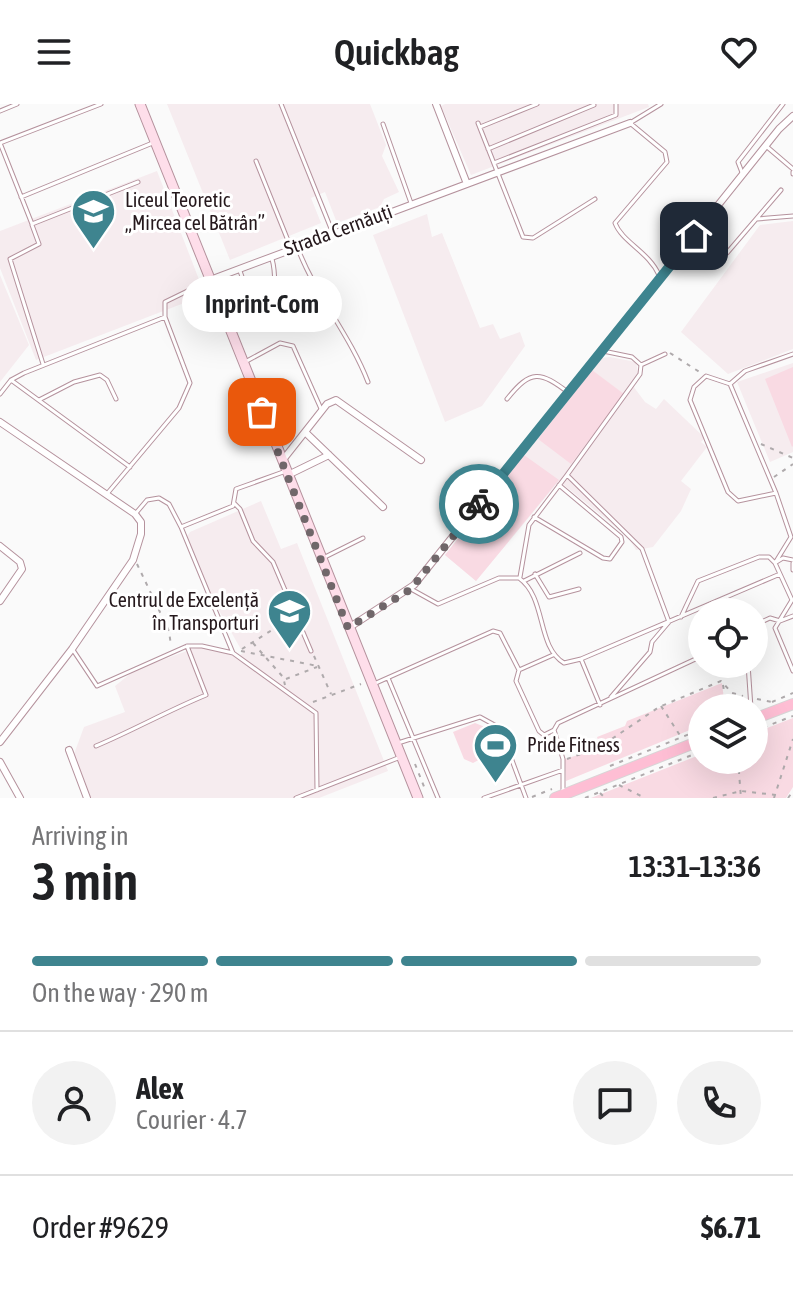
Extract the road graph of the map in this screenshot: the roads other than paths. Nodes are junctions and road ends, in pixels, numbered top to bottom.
1 (17, 104) edge
2 (101, 104) edge
3 (140, 104) edge
4 (281, 104) edge
5 (436, 104) edge
6 (537, 104) edge
7 (616, 104) edge
8 (661, 104) edge
9 (783, 104) edge
10 (594, 105) edge
11 (0, 111) edge
12 (793, 116) edge
13 (630, 123) junction
14 (383, 124) dead end
15 (155, 142) junction
16 (0, 143) edge
17 (766, 146) junction
18 (488, 149) junction
19 (256, 161) dead end
20 (494, 163) junction
21 (497, 172) junction
22 (793, 172) edge
23 (743, 175) junction
24 (138, 182) dead end
25 (467, 184) junction
26 (781, 190) dead end
27 (21, 197) junction
28 (595, 199) dead end
29 (411, 203) junction
30 (793, 216) edge
31 (757, 219) junction
32 (32, 224) junction
33 (332, 231) junction
34 (694, 236) junction
35 (294, 247) junction
36 (271, 256) junction
37 (240, 268) junction
38 (660, 279) junction
39 (210, 280) junction
40 (165, 317) junction
41 (256, 317) junction
42 (230, 330) junction
43 (603, 351) junction
44 (665, 354) road end
45 (793, 354) edge
46 (243, 363) junction
47 (43, 364) junction
48 (641, 365) junction
49 (11, 380) junction
50 (368, 382) dead end
51 (730, 384) junction
52 (569, 393) junction
53 (0, 394) edge
54 (116, 399) dead end
55 (507, 399) dead end
56 (39, 400) junction
57 (322, 411) junction
58 (0, 422) edge
59 (305, 432) junction
60 (329, 455) junction
61 (421, 460) dead end
62 (282, 461) junction
63 (130, 467) junction
64 (287, 473) junction
65 (567, 475) junction
66 (559, 485) junction
67 (776, 493) junction
68 (106, 495) junction
69 (234, 503) junction
70 (383, 507) dead end
71 (135, 514) junction
72 (534, 517) junction
73 (181, 527) junction
74 (363, 538) dead end
75 (0, 546) edge
76 (580, 553) dead end
77 (321, 558) junction
78 (793, 561) edge
79 (775, 563) junction
80 (793, 570) edge
81 (535, 574) junction
82 (780, 574) junction
83 (522, 579) junction
84 (411, 589) junction
85 (579, 589) dead end
86 (792, 600) edge
87 (0, 601) edge
88 (793, 616) edge
89 (681, 617) junction
90 (768, 619) edge
91 (780, 621) junction
92 (669, 622) junction
93 (348, 628) junction
94 (187, 646) junction
95 (72, 649) junction
96 (311, 651) road end
97 (234, 654) junction
98 (553, 655) junction
99 (581, 659) junction
100 (688, 662) edge
101 (519, 670) junction
102 (793, 671) edge
103 (388, 678) junction
104 (373, 684) junction
105 (611, 697) junction
106 (793, 704) edge
107 (600, 705) junction
108 (768, 711) edge
109 (554, 730) junction
110 (414, 737) junction
111 (0, 742) edge
112 (396, 744) junction
113 (688, 745) edge
114 (96, 746) dead end
115 (69, 750) dead end
116 (401, 756) junction
117 (0, 762) edge
118 (563, 770) junction
119 (520, 783) junction
120 (317, 790) junction
121 (560, 792) edge
122 (20, 798) edge
123 (87, 798) edge
124 (296, 798) edge
125 (418, 798) edge
126 (438, 798) edge
127 (484, 798) edge
128 (528, 798) edge

1 - 11 lane
2 - 16 lane
3 - 15 main road
4 - 33 lane
5 - 25 street
6 - 18 lane
7 - 20 lane
8 - 13 lane
9 - 23 lane
10 - 18 lane
12 - 17 street
13 - 21 street, Strada Cernăuți
13 - 38 lane
14 - 29 lane
15 - 27 lane
15 - 39 main road
16 - 27 lane
17 - 22 lane
17 - 23 street
18 - 20 lane
19 - 35 lane
20 - 21 lane
21 - 25 street, Strada Cernăuți
21 - 28 lane
23 - 34 street
24 - 32 lane
25 - 29 street, Strada Cernăuți
26 - 31 lane
27 - 32 lane
29 - 33 street, Strada Cernăuți
30 - 31 lane
31 - 34 lane
32 - 47 lane
33 - 35 street, Strada Cernăuți
34 - 38 street
35 - 36 street, Strada Cernăuți
35 - 50 lane
36 - 37 street, Strada Cernăuți
36 - 41 lane
37 - 39 street, Strada Cernăuți
37 - 41 lane
38 - 43 street
39 - 40 lane
39 - 42 main road
40 - 47 lane
40 - 63 lane
41 - 42 lane
42 - 46 main road
43 - 48 lane
43 - 52 street
44 - 48 lane
45 - 51 lane
46 - 57 lane
46 - 62 main road
47 - 49 lane
48 - 65 lane
49 - 53 lane
49 - 56 lane
51 - 67 lane
51 - 67 lane
52 - 55 lane
52 - 84 street
54 - 56 lane
56 - 63 lane
57 - 59 street
57 - 61 street
58 - 68 street
59 - 60 street
59 - 62 street
60 - 64 street
60 - 70 street
62 - 64 main road
63 - 68 lane
64 - 69 lane
64 - 77 main road
65 - 66 lane
65 - 92 lane
66 - 72 lane
66 - 72 lane
67 - 79 lane
68 - 71 street
69 - 73 lane
69 - 96 lane
71 - 73 lane
71 - 95 street
72 - 83 lane
73 - 97 lane
74 - 77 lane
75 - 87 street
76 - 81 lane
77 - 93 main road
78 - 79 lane
78 - 80 lane
79 - 82 lane
79 - 89 lane
81 - 83 lane
81 - 85 lane
82 - 86 lane
82 - 89 lane
83 - 84 lane
83 - 98 lane
84 - 93 street
86 - 91 lane
88 - 91 lane
89 - 92 lane
90 - 91 lane
91 - 102 lane
92 - 99 lane
92 - 105 lane
93 - 104 main road
94 - 95 lane
94 - 97 lane
94 - 114 lane
95 - 111 street
97 - 120 lane
98 - 99 lane
98 - 101 lane
99 - 107 lane
100 - 105 lane
101 - 103 lane
101 - 109 lane
103 - 104 lane
103 - 110 lane
104 - 112 main road
105 - 107 lane
106 - 108 main road
107 - 109 lane
109 - 118 lane
110 - 112 lane
110 - 119 lane
110 - 126 lane
112 - 116 main road
113 - 121 main road
115 - 123 street
116 - 120 lane
116 - 125 main road
117 - 122 street
118 - 119 lane
118 - 121 lane
119 - 127 lane
119 - 128 lane
120 - 124 lane

